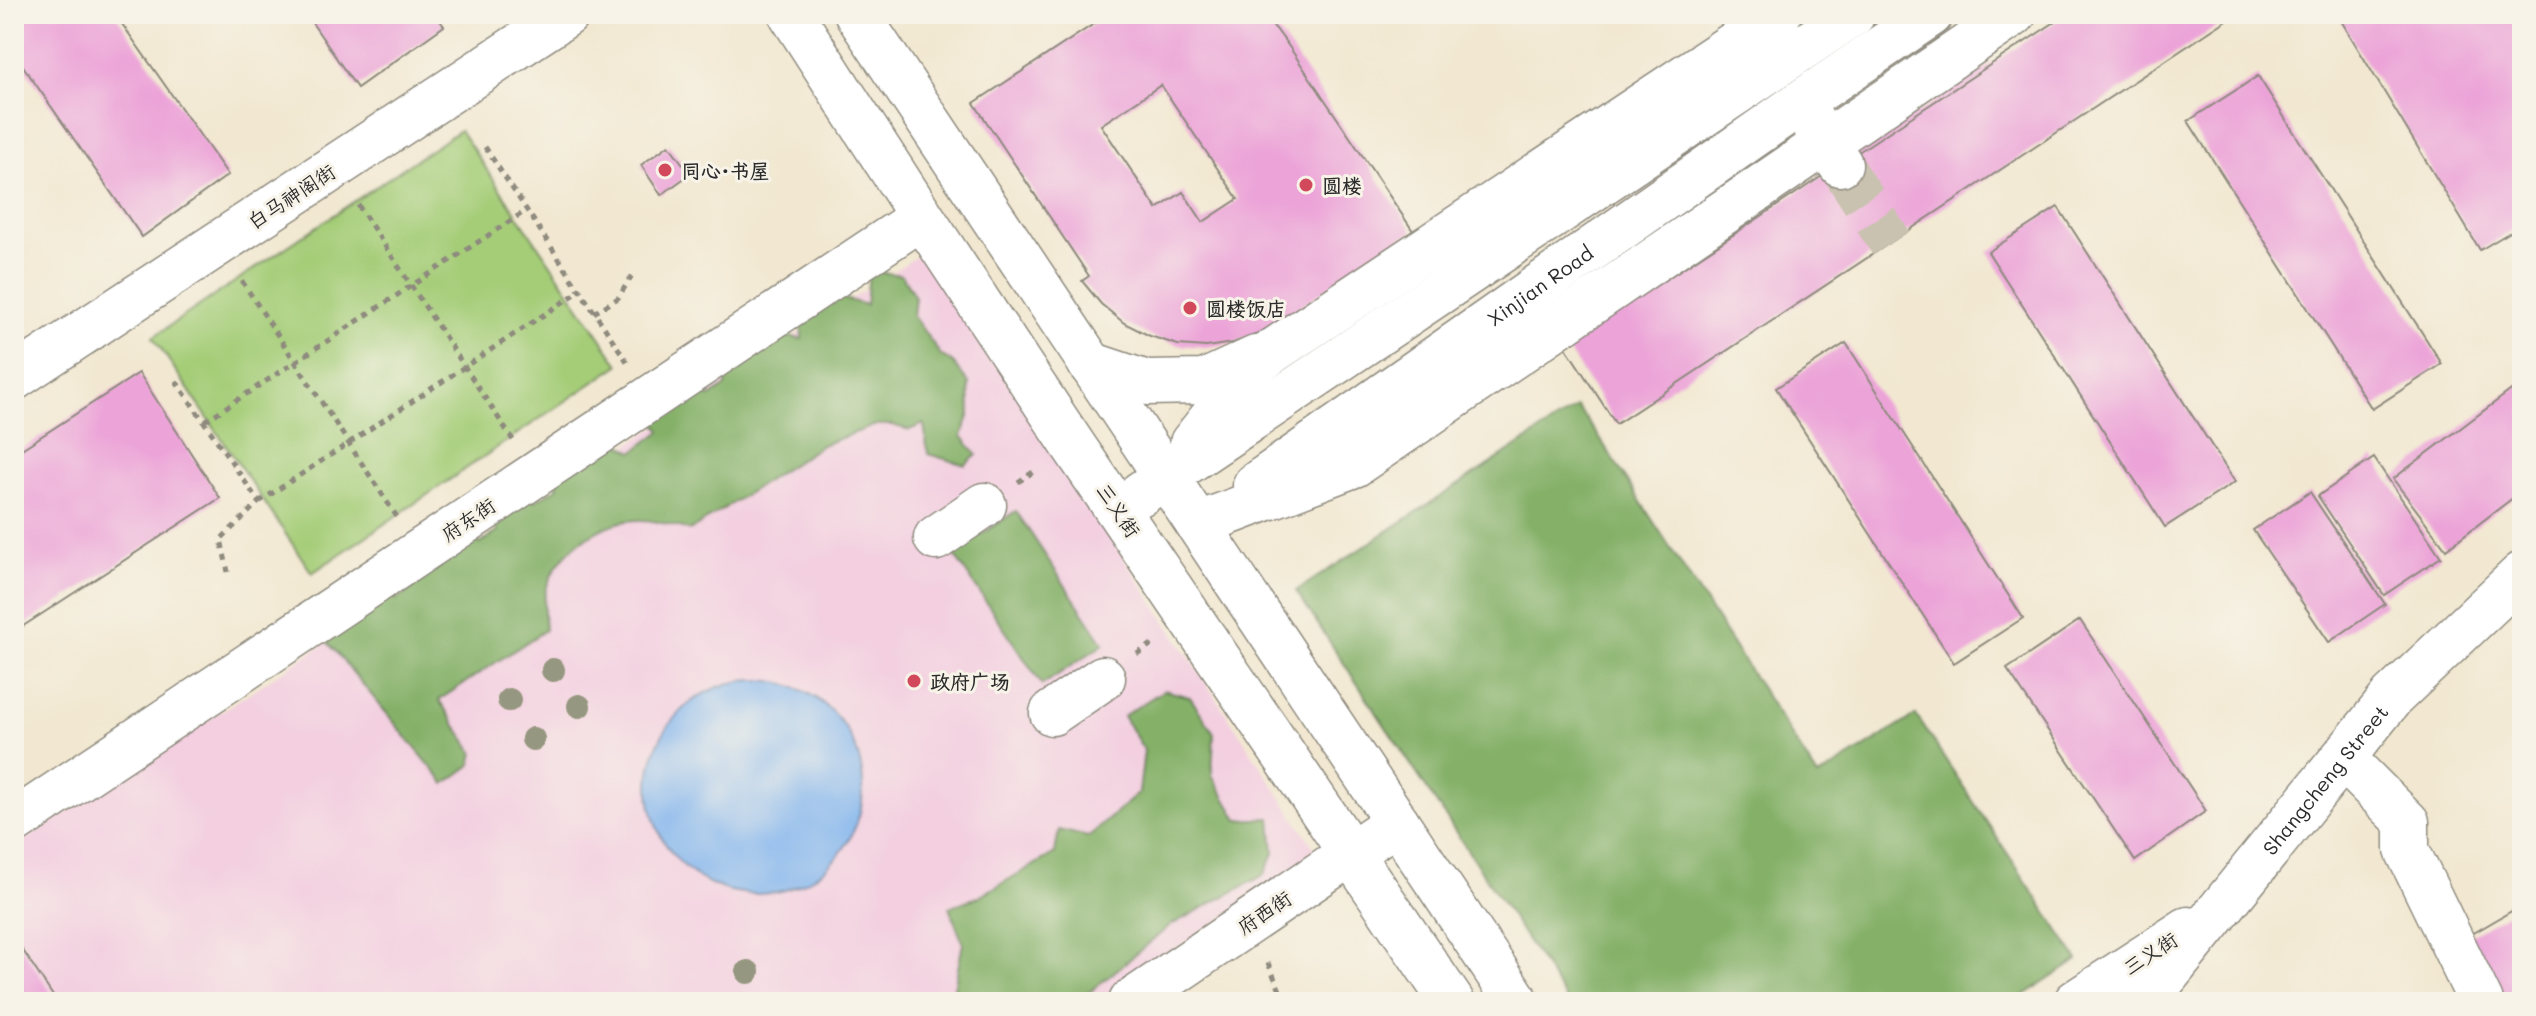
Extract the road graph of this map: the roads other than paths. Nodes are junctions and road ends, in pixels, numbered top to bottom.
1 (567, 14) edge
2 (791, 14) edge
3 (857, 14) edge
4 (1779, 14) edge
5 (1853, 14) edge
6 (1931, 14) edge
7 (2014, 14) edge
8 (1800, 103) junction
9 (1832, 153) junction
10 (922, 217) junction
11 (1273, 351) junction
12 (1090, 364) junction
13 (14, 378) edge
14 (1165, 476) junction
15 (984, 505) road end
16 (1118, 508) junction
17 (1199, 524) junction
18 (936, 538) dead end
19 (1150, 557) junction
20 (2518, 586) edge
21 (1103, 678) road end
22 (1052, 713) dead end
23 (2343, 758) junction
24 (14, 822) edge
25 (1397, 822) junction
26 (1352, 853) junction
27 (2225, 904) junction
28 (1131, 1002) edge
29 (1452, 1002) edge
30 (1517, 1002) edge
31 (2076, 1002) edge
32 (2145, 1002) edge
33 (2481, 1002) edge

1 - 13 main road, 白马神阁街
2 - 10 main road, 三义街
3 - 12 main road
4 - 11 main road
5 - 14 main road
6 - 8 main road, Xinjian Road
7 - 9 main road
8 - 9 main road
8 - 17 main road, Xinjian Road
9 - 17 main road
10 - 16 main road, 三义街
10 - 24 main road, 府东街
11 - 12 main road
11 - 14 main road
12 - 14 main road
14 - 16 main road
14 - 17 main road
15 - 18 main road
16 - 19 main road, 三义街
17 - 19 main road, Xinjian Road
17 - 25 main road
19 - 26 main road, 三义街
20 - 23 main road, Shangcheng Street
21 - 22 main road
23 - 27 main road, Shangcheng Street
23 - 33 main road
25 - 26 main road, 府西街
25 - 30 main road
26 - 28 main road, 府西街
26 - 29 main road, 三义街
27 - 31 main road, 三义街
27 - 32 main road, Shangcheng Street

